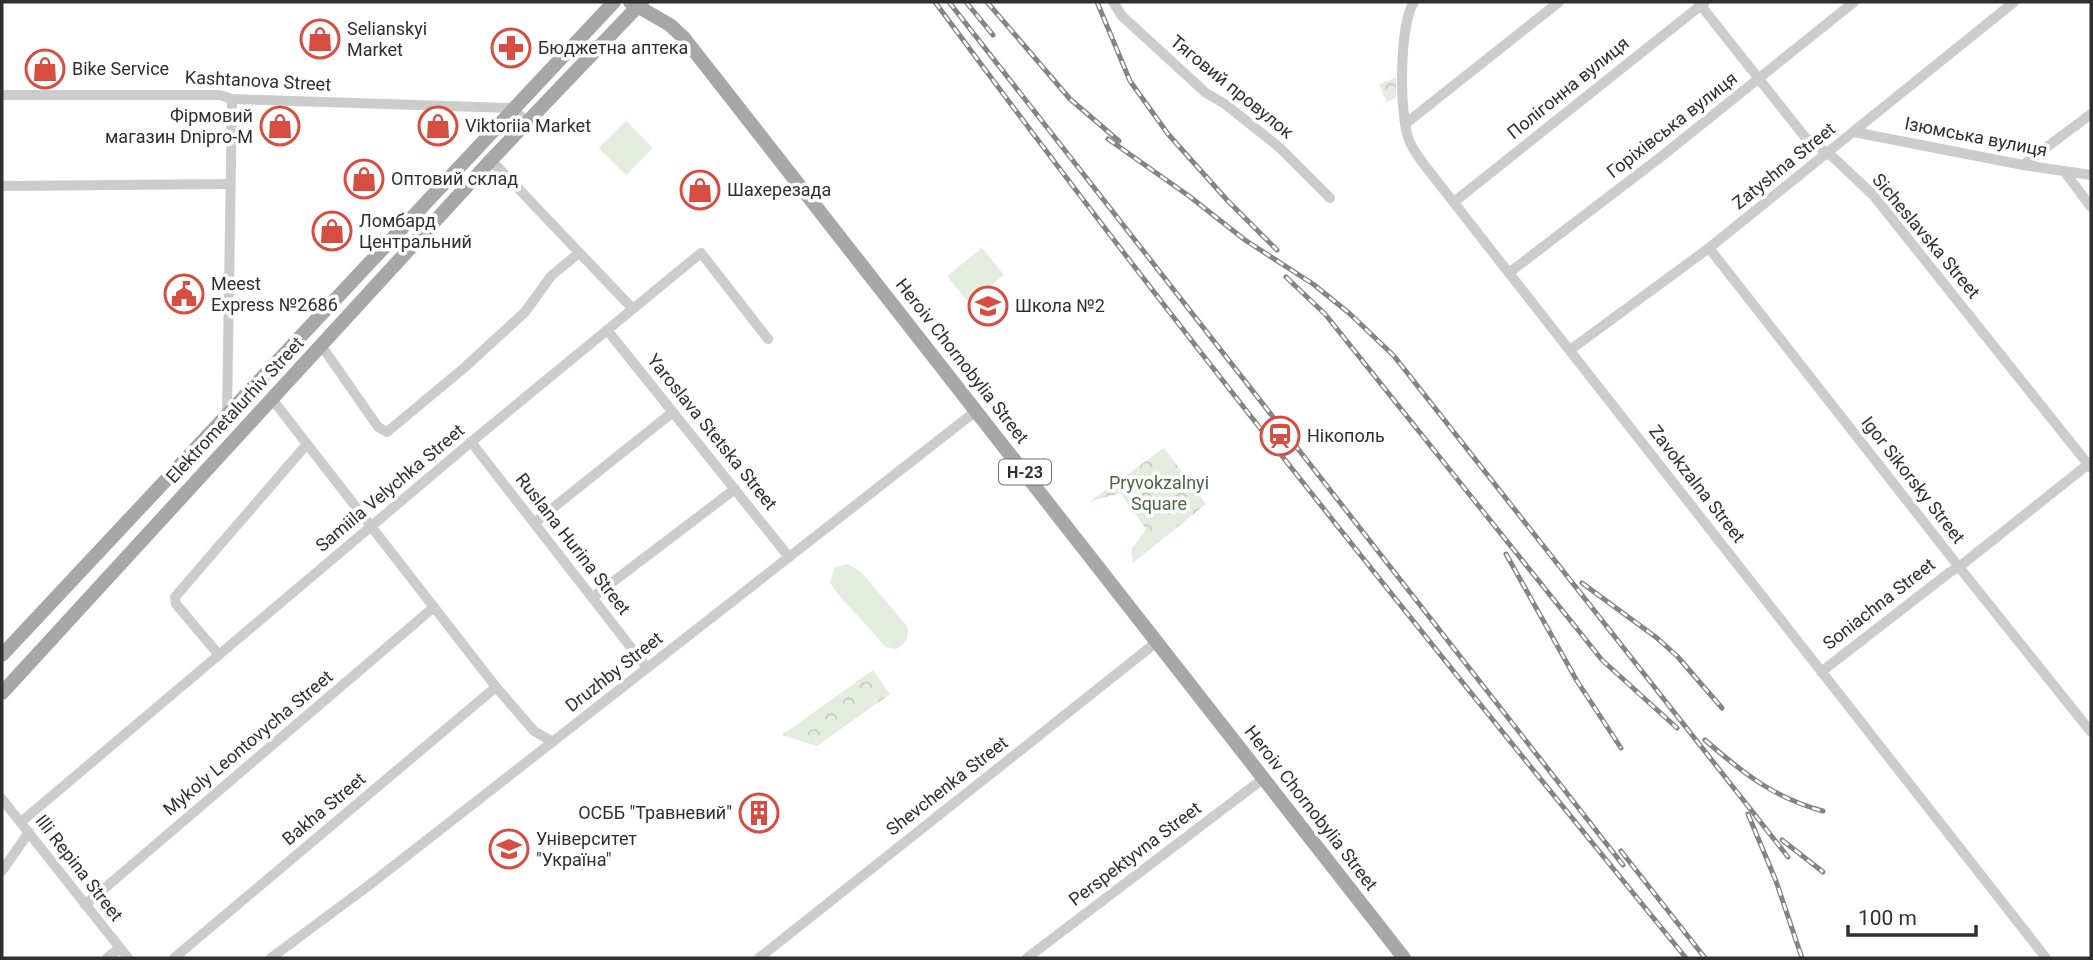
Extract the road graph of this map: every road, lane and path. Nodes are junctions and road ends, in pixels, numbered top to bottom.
1 (614, 2) edge
2 (1113, 2) edge
3 (1414, 2) edge
4 (1559, 2) edge
5 (1854, 2) edge
6 (2014, 2) edge
7 (637, 3) edge
8 (1701, 3) edge
9 (1759, 78) junction
10 (2, 95) edge
11 (232, 99) junction
12 (512, 108) junction
13 (2091, 114) edge
14 (527, 122) junction
15 (1405, 124) junction
16 (1854, 132) junction
17 (1827, 154) junction
18 (491, 160) junction
19 (2022, 165) junction
20 (2064, 171) junction
21 (2091, 175) edge
22 (230, 184) junction
23 (2, 186) edge
24 (1330, 198) dead end
25 (1454, 202) junction
26 (2091, 207) edge
27 (1709, 248) junction
28 (579, 253) junction
29 (1510, 272) junction
30 (633, 309) junction
31 (607, 330) junction
32 (768, 338) dead end
33 (321, 345) junction
34 (1570, 350) junction
35 (272, 399) junction
36 (976, 411) junction
37 (673, 412) junction
38 (227, 414) junction
39 (471, 442) junction
40 (307, 444) junction
41 (2090, 465) edge
42 (735, 489) junction
43 (534, 523) junction
44 (372, 527) junction
45 (789, 557) junction
46 (1959, 567) junction
47 (593, 597) junction
48 (434, 607) junction
49 (1158, 641) junction
50 (2, 655) edge
51 (219, 655) junction
52 (647, 668) junction
53 (1821, 671) junction
54 (496, 687) junction
55 (2, 693) edge
56 (2091, 732) edge
57 (553, 741) junction
58 (1264, 778) junction
59 (2, 799) edge
60 (21, 822) junction
61 (29, 832) junction
62 (2, 871) edge
63 (85, 905) junction
64 (120, 948) junction
65 (107, 958) edge
66 (128, 958) edge
67 (174, 958) edge
68 (271, 958) edge
69 (759, 958) edge
70 (1027, 958) edge
71 (1404, 958) edge
72 (2046, 958) edge

1 - 12 main road, Elektrometalurhiv Street
2 - 24 street, Тяговий провулок
3 - 15 street, Zavokzalna Street
4 - 15 street
5 - 9 street, Горіхівська вулиця
6 - 16 street, Zatyshna Street
7 - 14 main road, Elektrometalurhiv Street
7 - 36 main road, Heroiv Chornobylia Street / Н-23
8 - 9 street, Sicheslavska Street
8 - 25 street, Полігонна вулиця
9 - 17 street, Sicheslavska Street
9 - 29 street, Горіхівська вулиця
10 - 11 street, Kashtanova Street
11 - 12 street, Kashtanova Street
11 - 22 street
12 - 14 street
12 - 38 main road, Elektrometalurhiv Street
13 - 19 street
14 - 18 main road, Elektrometalurhiv Street
15 - 25 street, Zavokzalna Street
16 - 17 street, Zatyshna Street
16 - 19 street, Ізюмська вулиця
17 - 27 street, Zatyshna Street
17 - 41 street, Sicheslavska Street
18 - 28 street
18 - 33 main road, Elektrometalurhiv Street
19 - 20 street, Ізюмська вулиця
20 - 21 street, Ізюмська вулиця
20 - 26 street
22 - 23 street
22 - 38 street
25 - 29 street, Zavokzalna Street
27 - 34 street, Zatyshna Street
27 - 46 street, Igor Sikorsky Street
28 - 30 street
28 - 33 street
29 - 34 street, Zavokzalna Street
30 - 31 street, Samiila Velychka Street
30 - 32 street, Samiila Velychka Street
31 - 37 street, Yaroslava Stetska Street
31 - 39 street, Samiila Velychka Street
33 - 35 main road, Elektrometalurhiv Street
34 - 53 street, Zavokzalna Street
35 - 40 street
35 - 55 main road, Elektrometalurhiv Street
36 - 45 street, Druzhby Street
36 - 49 main road, Heroiv Chornobylia Street / Н-23
37 - 42 street, Yaroslava Stetska Street
37 - 43 street
38 - 50 main road, Elektrometalurhiv Street
39 - 43 street, Ruslana Hurina Street
39 - 44 street, Samiila Velychka Street
40 - 44 street
40 - 51 street
41 - 46 street, Soniachna Street
42 - 45 street, Yaroslava Stetska Street
42 - 47 street
43 - 47 street, Ruslana Hurina Street
44 - 48 street
44 - 51 street, Samiila Velychka Street
45 - 52 street, Druzhby Street
46 - 53 street, Soniachna Street
46 - 56 street, Igor Sikorsky Street
47 - 52 street, Ruslana Hurina Street
48 - 54 street
48 - 63 street, Mykoly Leontovycha Street
49 - 58 main road, Heroiv Chornobylia Street / Н-23
49 - 69 street, Shevchenka Street
51 - 60 street, Samiila Velychka Street
52 - 57 street, Druzhby Street
53 - 72 street, Zavokzalna Street
54 - 57 street
54 - 67 street, Bakha Street
57 - 68 street, Druzhby Street
58 - 70 street, Perspektyvna Street
58 - 71 main road, Heroiv Chornobylia Street / Н-23
59 - 60 street, Illi Repina Street
60 - 61 street, Illi Repina Street
61 - 62 street
61 - 63 street, Illi Repina Street
63 - 64 street, Illi Repina Street
64 - 65 street
64 - 66 street, Illi Repina Street

